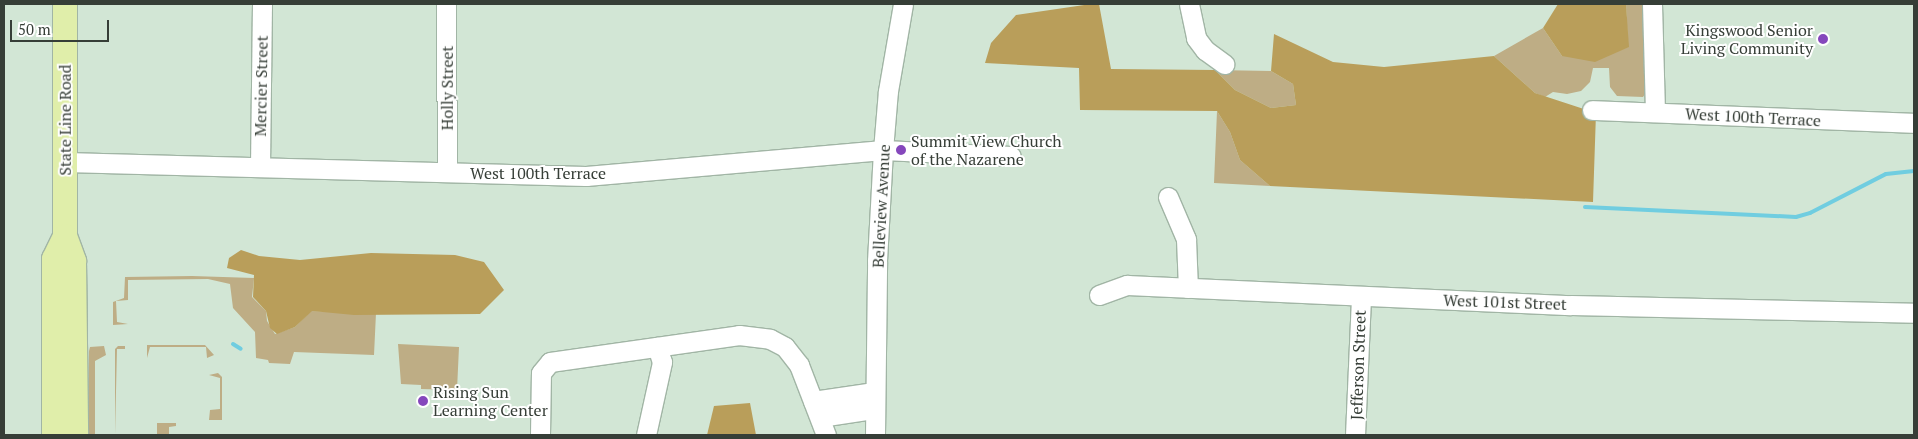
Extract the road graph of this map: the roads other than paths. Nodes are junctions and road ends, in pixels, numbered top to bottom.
1 (65, 4) edge
2 (262, 4) edge
3 (446, 4) edge
4 (903, 4) edge
5 (1189, 4) edge
6 (1652, 4) edge
7 (1224, 64) dead end
8 (1592, 110) dead end
9 (1655, 112) junction
10 (1914, 123) edge
11 (883, 150) junction
12 (1011, 156) dead end
13 (65, 162) junction
14 (260, 168) junction
15 (447, 171) junction
16 (1168, 197) dead end
17 (65, 236) junction
18 (1188, 288) junction
19 (1099, 295) dead end
20 (1361, 296) junction
21 (1914, 313) edge
22 (657, 347) junction
23 (874, 400) junction
24 (817, 409) junction
25 (54, 435) edge
26 (76, 435) edge
27 (540, 435) edge
28 (646, 435) edge
29 (826, 435) edge
30 (875, 435) edge
31 (1355, 435) edge

1 - 13 main road, State Line Road
2 - 14 street, Mercier Street
3 - 15 street, Holly Street
4 - 11 street, Belleview Avenue
5 - 7 street
6 - 9 street
8 - 9 street, West 100th Terrace
9 - 10 street, West 100th Terrace
11 - 12 street, West 100th Terrace
11 - 15 street, West 100th Terrace
11 - 23 street, Belleview Avenue
13 - 14 street, West 100th Terrace
13 - 17 main road, State Line Road
14 - 15 street, West 100th Terrace
16 - 18 street
17 - 25 main road, State Line Road
17 - 26 main road, State Line Road
18 - 19 street, West 101st Street
18 - 20 street, West 101st Street
20 - 21 street, West 101st Street
20 - 31 street, Jefferson Street
22 - 24 street
22 - 27 street
22 - 28 street
23 - 24 street
23 - 30 street, Belleview Avenue
24 - 29 street

